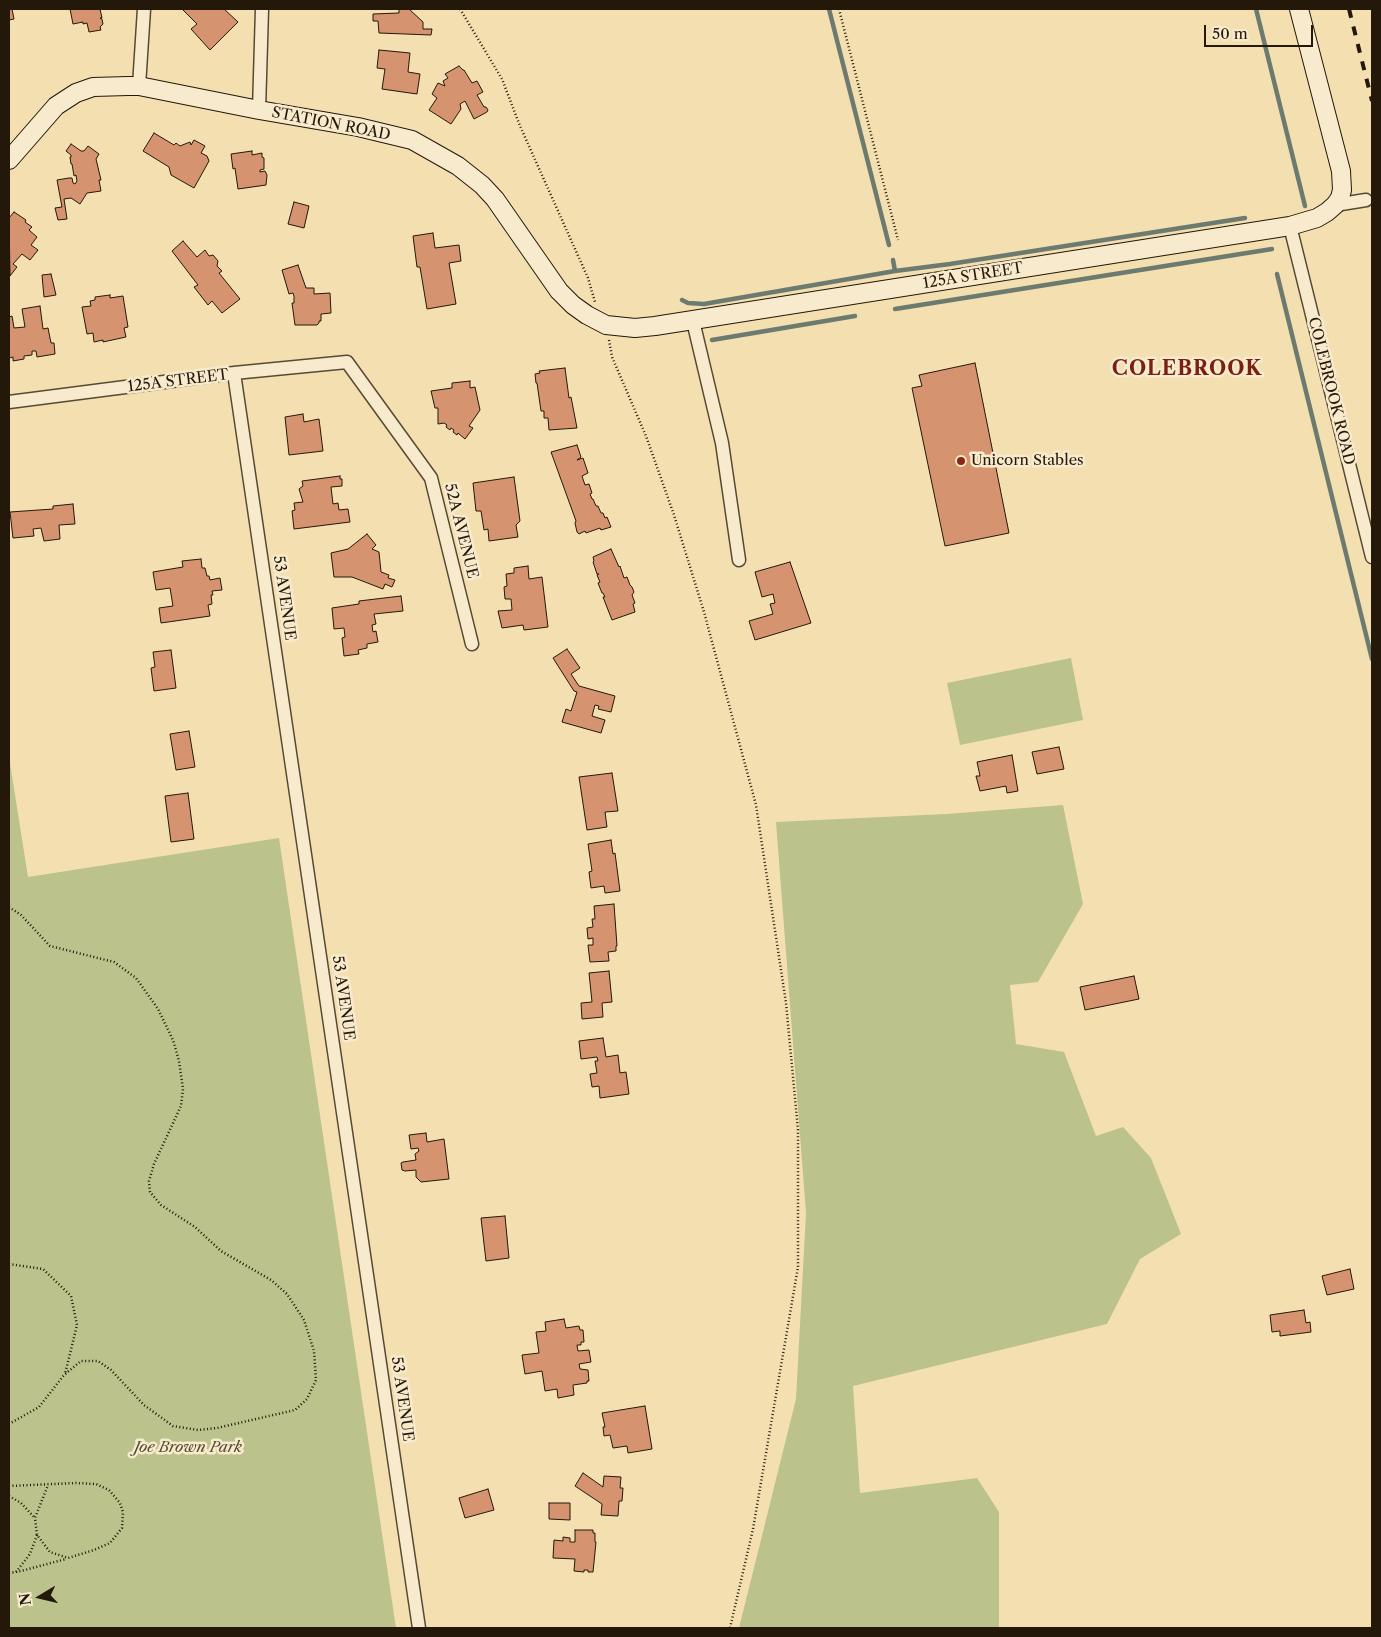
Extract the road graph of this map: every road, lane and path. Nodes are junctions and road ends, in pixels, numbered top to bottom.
1 (144, 9) edge
2 (262, 9) edge
3 (460, 9) edge
4 (839, 9) edge
5 (1299, 9) edge
6 (139, 86) junction
7 (259, 110) junction
8 (9, 160) edge
9 (1338, 198) junction
10 (1366, 200) dead end
11 (1290, 226) junction
12 (898, 240) dead end
13 (693, 321) junction
14 (601, 322) junction
15 (347, 362) joint
16 (234, 374) junction
17 (9, 402) edge
18 (1372, 557) edge
19 (740, 560) dead end
20 (472, 644) dead end
21 (9, 907) edge
22 (9, 1264) edge
23 (64, 1375) junction
24 (9, 1424) edge
25 (48, 1485) junction
26 (9, 1486) edge
27 (9, 1496) edge
28 (35, 1518) junction
29 (37, 1535) junction
30 (68, 1558) junction
31 (16, 1572) junction
32 (9, 1573) edge
33 (419, 1628) edge
34 (730, 1628) edge

1 - 6 street
2 - 7 street
3 - 14 path
4 - 12 path
5 - 9 street
6 - 7 street, STATION ROAD
6 - 8 street, STATION ROAD
7 - 14 street, STATION ROAD
9 - 10 street, 125A STREET
9 - 11 street, 125A STREET
11 - 13 street, 125A STREET
11 - 18 street, COLEBROOK ROAD
13 - 14 street, 125A STREET
13 - 19 street
14 - 34 path
15 - 16 street, 125A STREET
15 - 20 street, 52A AVENUE
16 - 17 street, 125A STREET
16 - 33 street, 53 AVENUE
21 - 23 path
22 - 23 path
23 - 24 path
25 - 26 path
25 - 28 path
25 - 30 path
27 - 28 path
28 - 29 path
29 - 30 path
29 - 31 path
30 - 31 path
31 - 32 path

